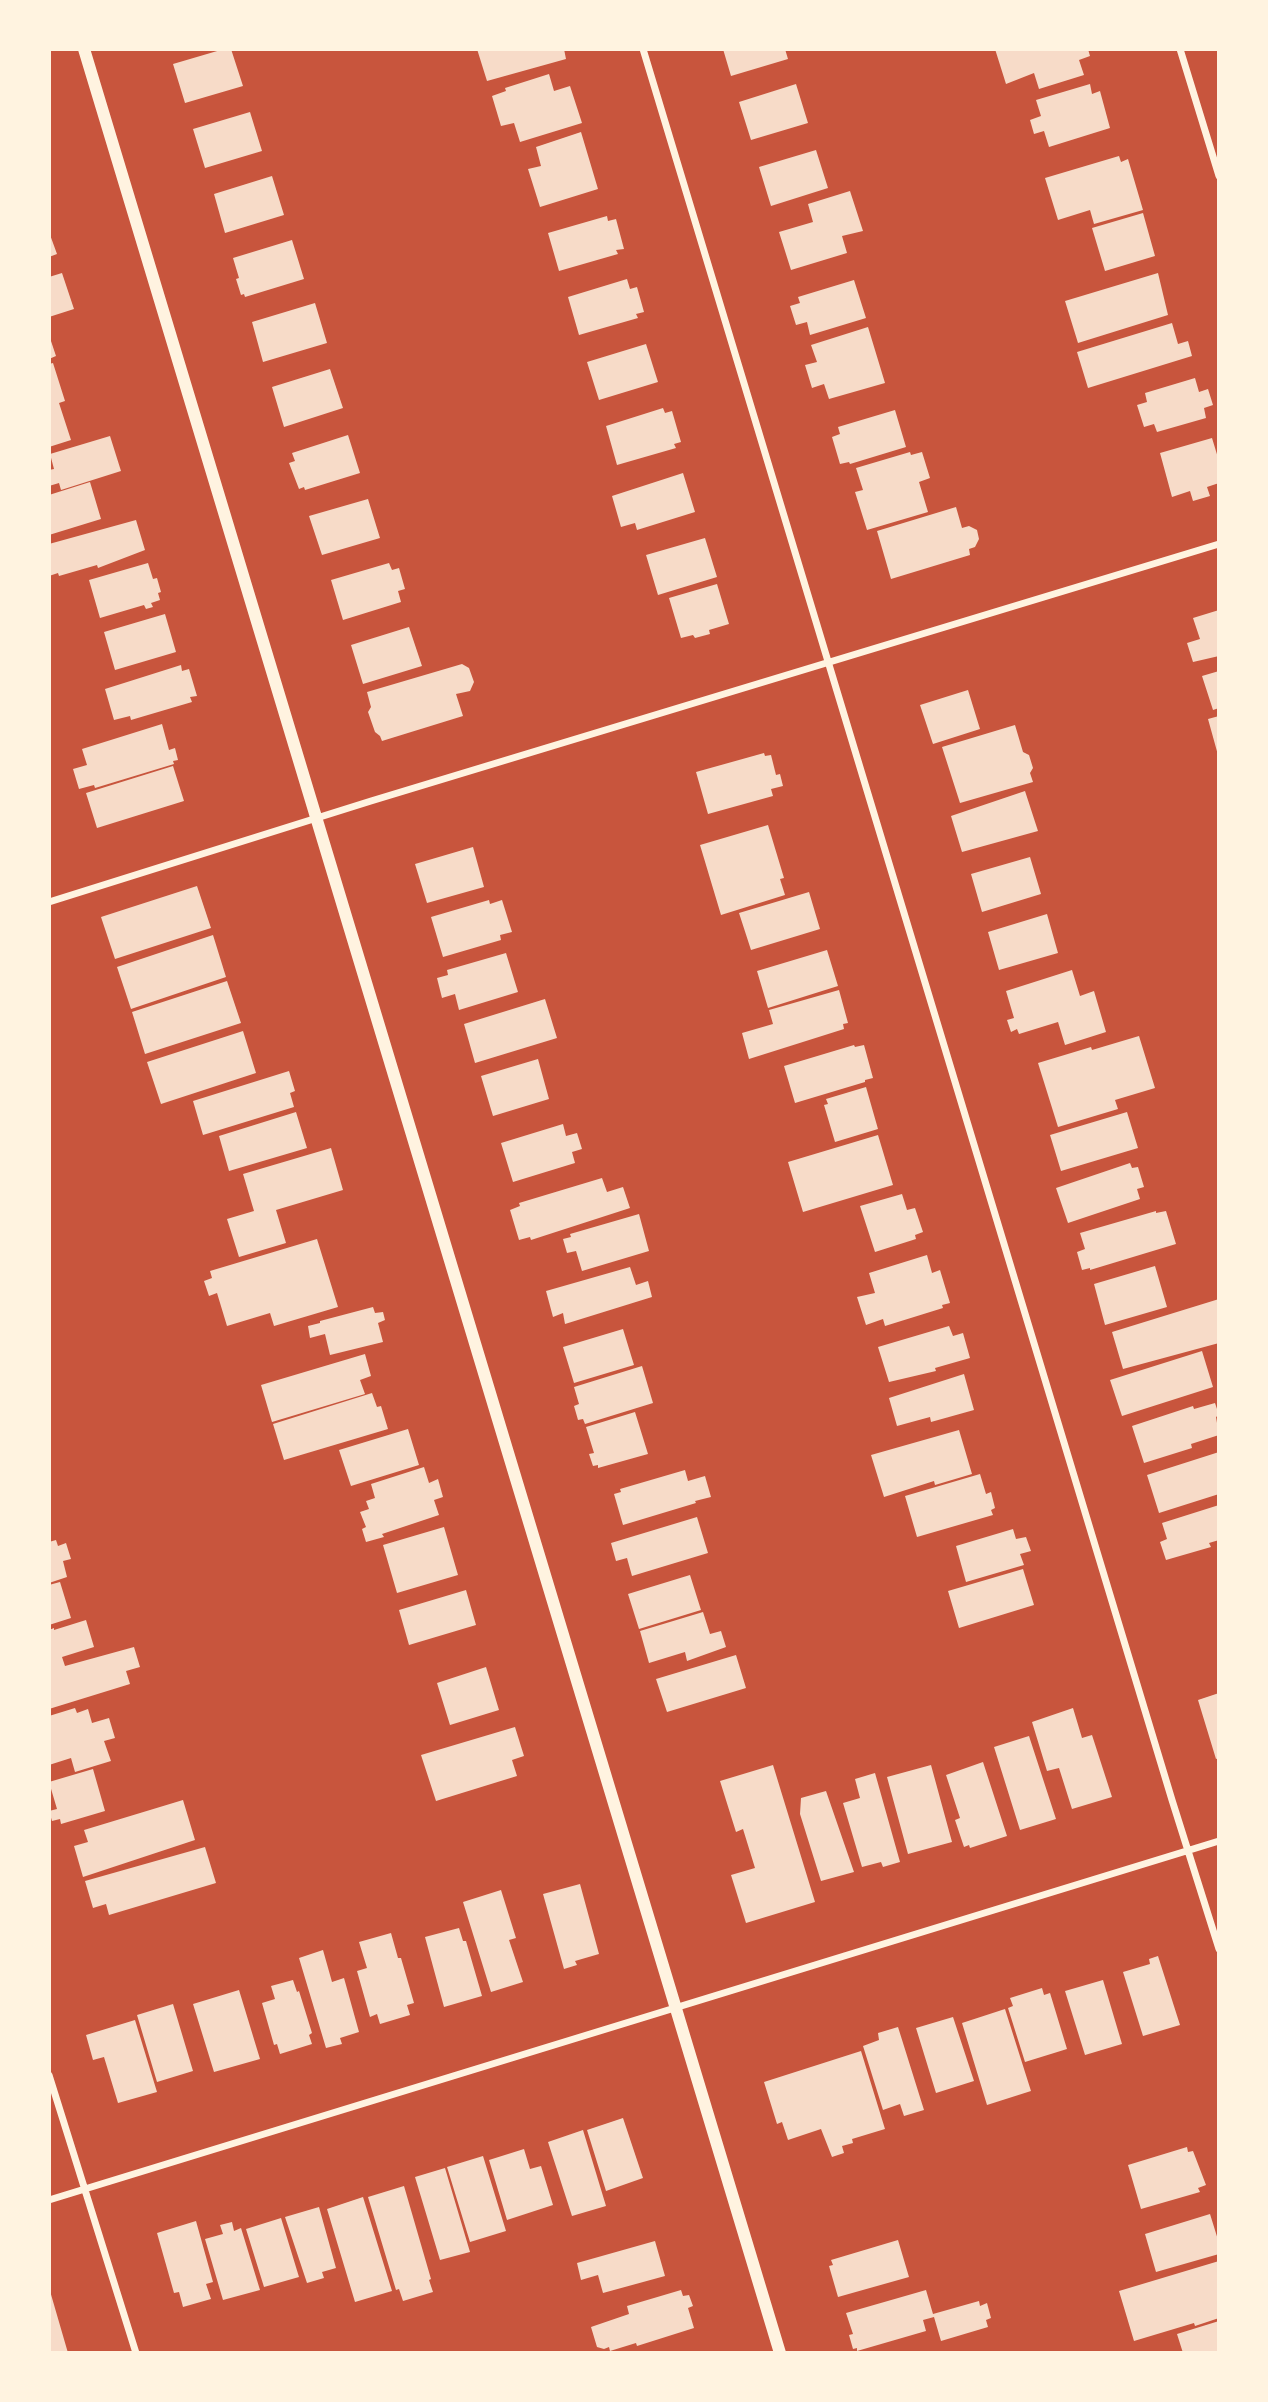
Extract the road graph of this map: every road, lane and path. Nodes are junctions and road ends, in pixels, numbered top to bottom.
1 (84, 49) edge
2 (643, 49) edge
3 (1181, 49) edge
4 (1219, 176) edge
5 (1219, 544) edge
6 (828, 664) junction
7 (315, 818) junction
8 (49, 902) edge
9 (1219, 1841) edge
10 (1188, 1850) junction
11 (1219, 1949) edge
12 (676, 2006) junction
13 (49, 2075) edge
14 (86, 2188) junction
15 (49, 2200) edge
16 (136, 2353) edge
17 (780, 2353) edge

1 - 7 street
2 - 6 street
3 - 4 street
5 - 6 street
6 - 7 street
6 - 10 street
7 - 8 street
7 - 12 street
9 - 10 street
10 - 11 street
10 - 12 street
12 - 14 street
12 - 17 street
13 - 14 street
14 - 15 street
14 - 16 street

